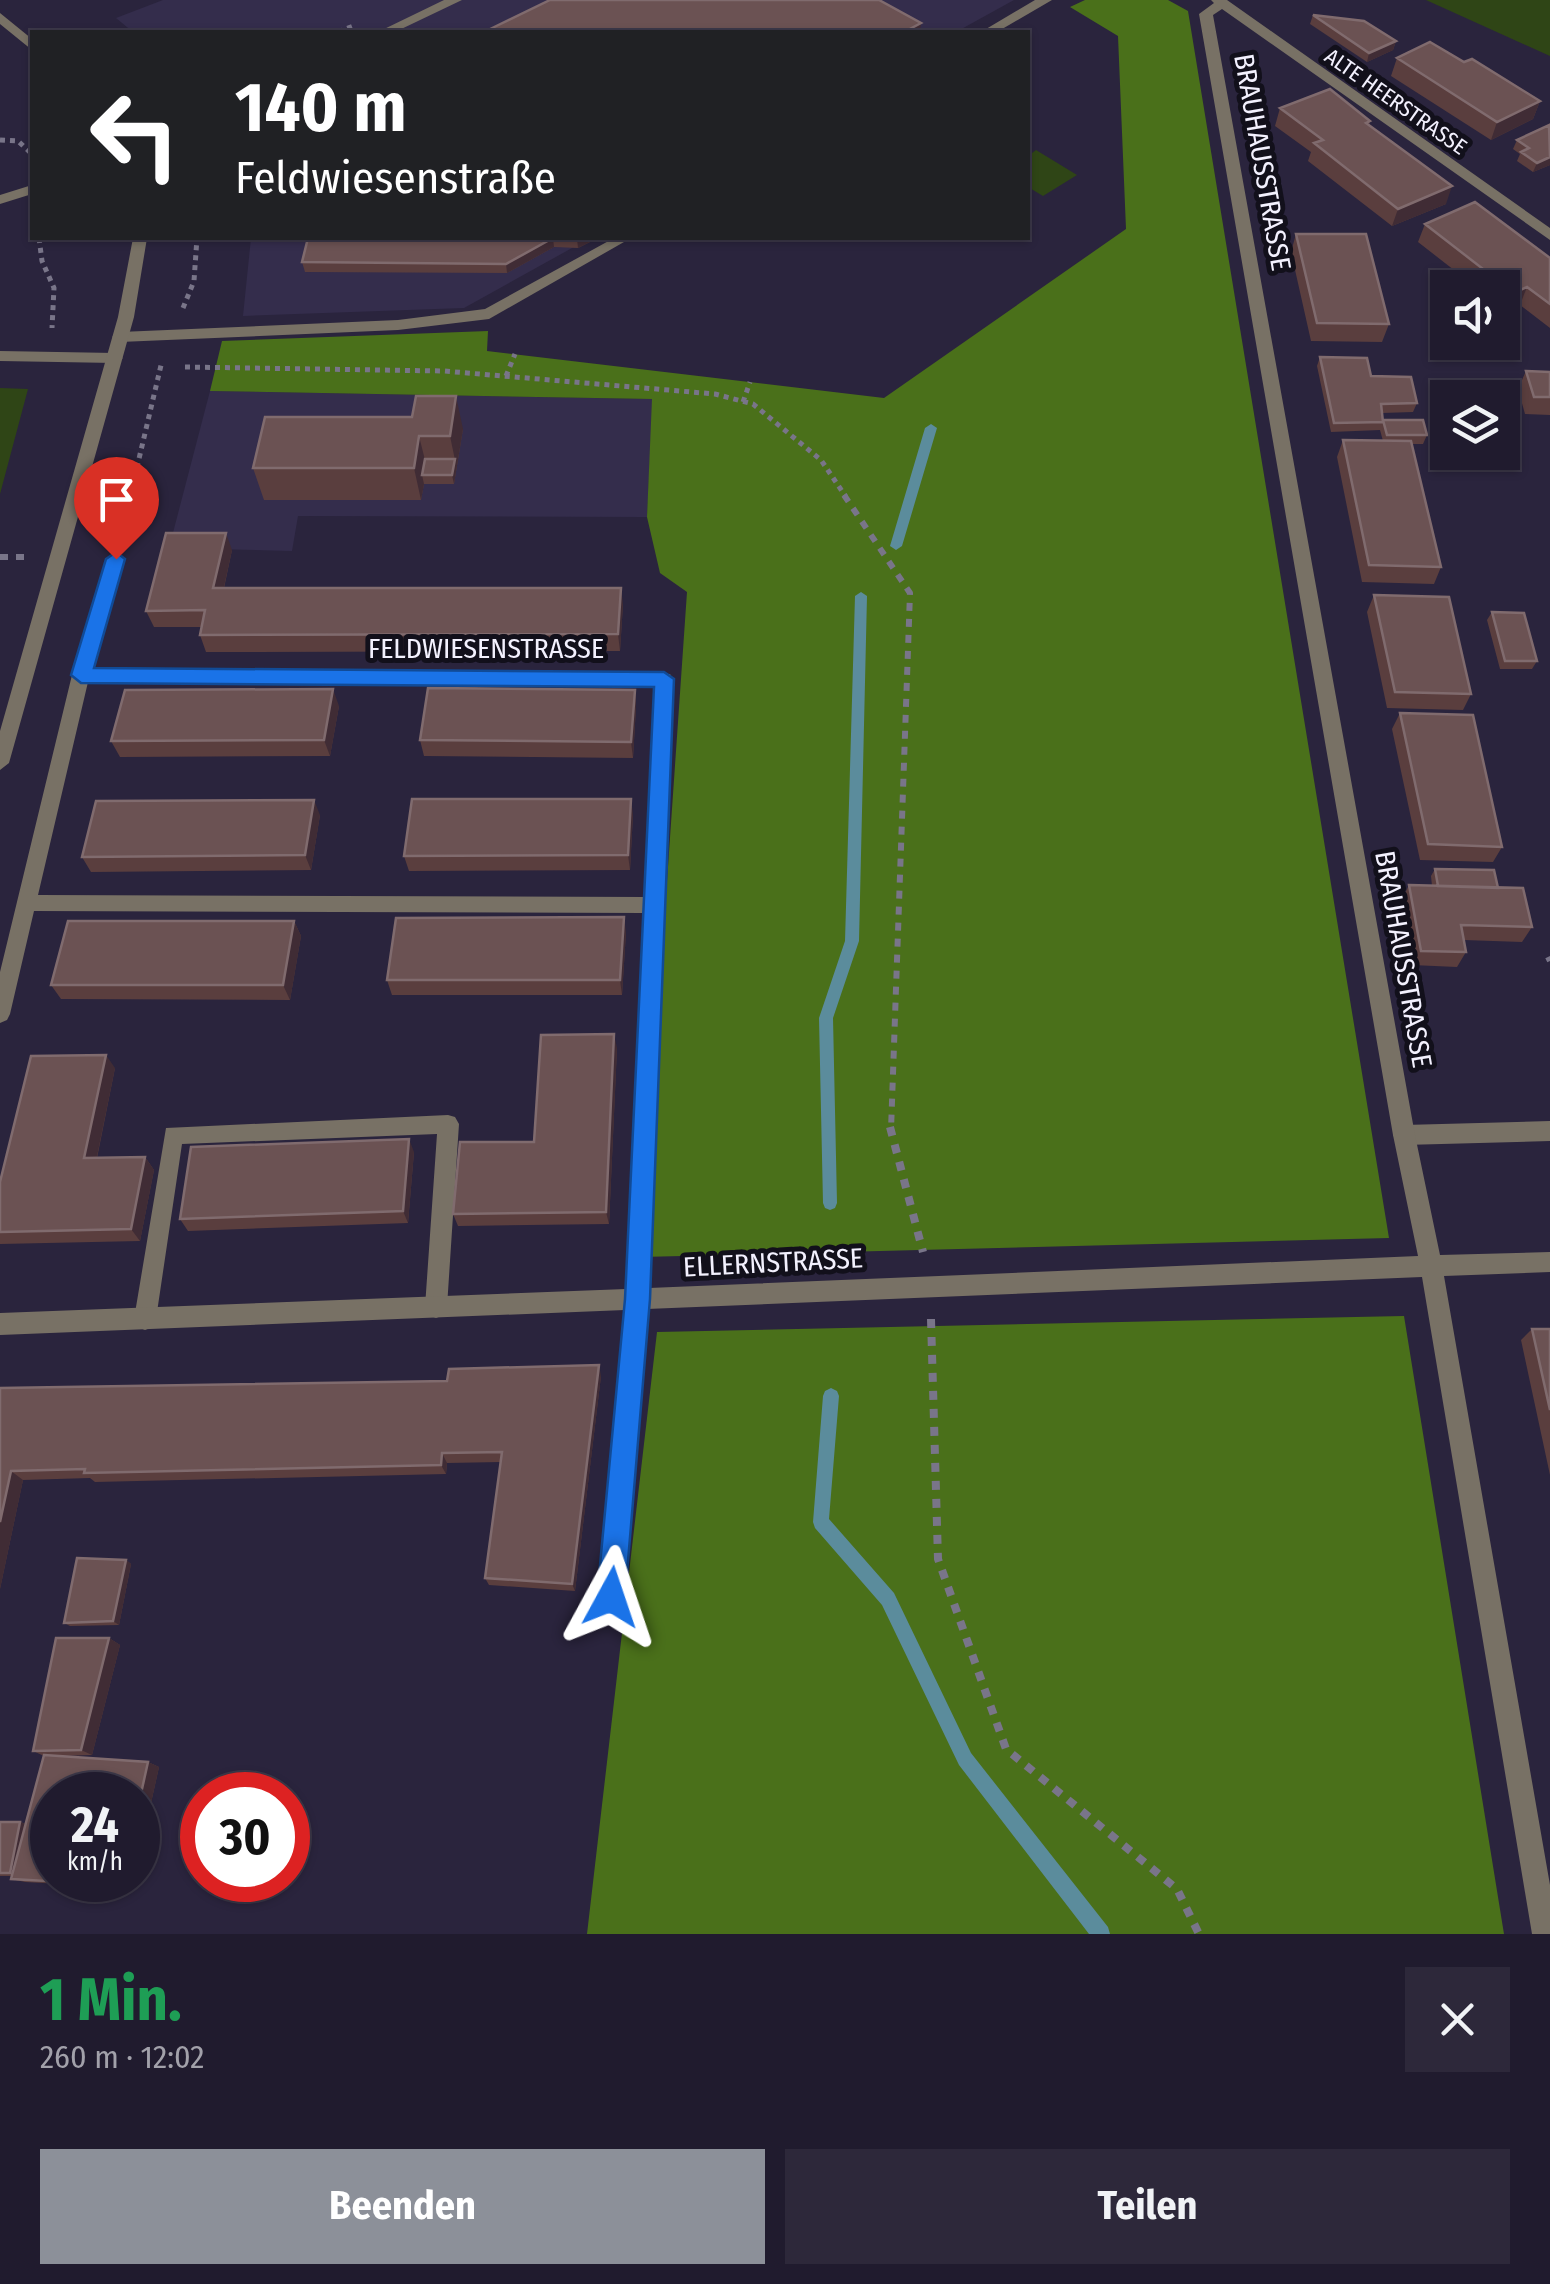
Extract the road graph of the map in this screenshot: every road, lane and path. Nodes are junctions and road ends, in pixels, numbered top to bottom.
1 (455, 0) edge
2 (1046, 0) edge
3 (1220, 1) edge
4 (0, 17) edge
5 (389, 30) edge
6 (992, 30) edge
7 (30, 44) edge
8 (0, 140) edge
9 (30, 152) edge
10 (30, 189) edge
11 (0, 200) edge
12 (1550, 235) edge
13 (39, 240) edge
14 (140, 240) edge
15 (197, 240) edge
16 (620, 240) edge
17 (120, 337) junction
18 (167, 337) junction
19 (52, 339) dead end
20 (515, 354) dead end
21 (0, 356) edge
22 (114, 358) junction
23 (160, 367) junction
24 (506, 376) junction
25 (750, 382) dead end
26 (743, 402) junction
27 (116, 559) joint
28 (81, 675) junction
29 (0, 763) edge
30 (26, 903) junction
31 (654, 905) junction
32 (0, 1014) edge
33 (1550, 1131) edge
34 (1404, 1135) junction
35 (1550, 1262) edge
36 (1431, 1266) junction
37 (931, 1283) junction
38 (637, 1299) junction
39 (436, 1306) junction
40 (145, 1319) junction
41 (0, 1324) edge
42 (611, 1597) dead end
43 (1199, 1934) edge
44 (1545, 1934) edge

1 - 5 street
2 - 6 street
3 - 12 street, ALTE HEERSTRASSE
3 - 34 street, BRAUHAUSSTRASSE
4 - 7 street
8 - 9 path
10 - 11 street
13 - 19 path
14 - 17 street
15 - 18 path
16 - 18 street
17 - 18 street
17 - 22 street
18 - 23 path
20 - 24 path
21 - 22 street
22 - 23 path
22 - 29 street
23 - 24 path
23 - 27 path
24 - 26 path
25 - 26 path
26 - 37 path
27 - 28 street
28 - 30 street
28 - 31 street, FELDWIESENSTRASSE
30 - 31 street
30 - 32 street
31 - 38 street, FELDWIESENSTRASSE
33 - 34 street
34 - 36 street, BRAUHAUSSTRASSE
35 - 36 street, ELLERNSTRASSE
36 - 37 street, ELLERNSTRASSE
36 - 44 street, BRAUHAUSSTRASSE
37 - 38 street, ELLERNSTRASSE
37 - 43 path
38 - 39 street, ELLERNSTRASSE
38 - 42 street, FELDWIESENSTRASSE
39 - 40 street, ELLERNSTRASSE
39 - 40 street
40 - 41 street, ELLERNSTRASSE

